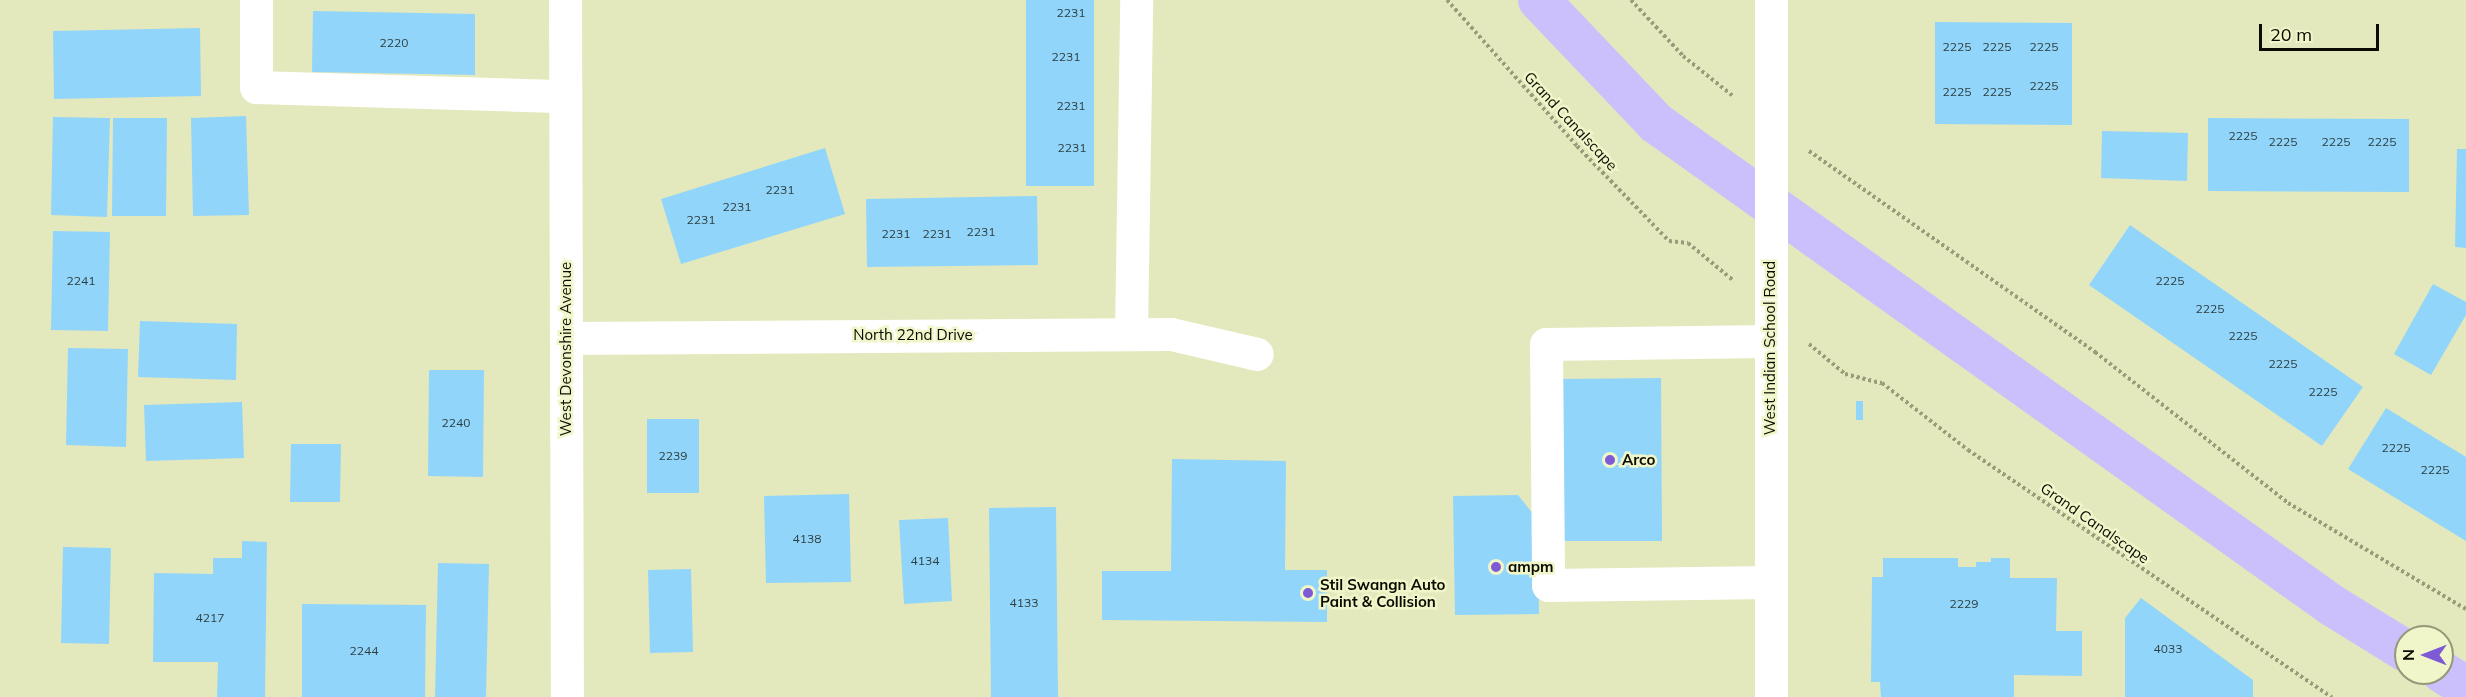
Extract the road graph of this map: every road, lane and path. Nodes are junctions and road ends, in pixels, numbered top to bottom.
1 (256, 0) edge
2 (565, 0) edge
3 (1136, 0) edge
4 (1447, 0) edge
5 (1631, 0) edge
6 (1772, 0) edge
7 (1690, 62) dead end
8 (565, 96) junction
9 (1772, 137) junction
10 (1688, 243) dead end
11 (1131, 334) junction
12 (566, 338) junction
13 (1770, 341) junction
14 (1257, 354) dead end
15 (1845, 374) dead end
16 (1770, 582) junction
17 (2466, 609) edge
18 (567, 697) edge
19 (1771, 697) edge
20 (2332, 697) edge

1 - 8 street
2 - 8 street, West Devonshire Avenue
3 - 11 street
4 - 10 path, Grand Canalscape
5 - 7 path
6 - 9 street, West Indian School Road
8 - 12 street, West Devonshire Avenue
9 - 13 street, West Indian School Road
9 - 17 path
11 - 12 street, North 22nd Drive
11 - 14 street, North 22nd Drive
12 - 18 street, West Devonshire Avenue
13 - 16 street, West Indian School Road
13 - 16 street
15 - 20 path, Grand Canalscape
16 - 19 street, West Indian School Road

